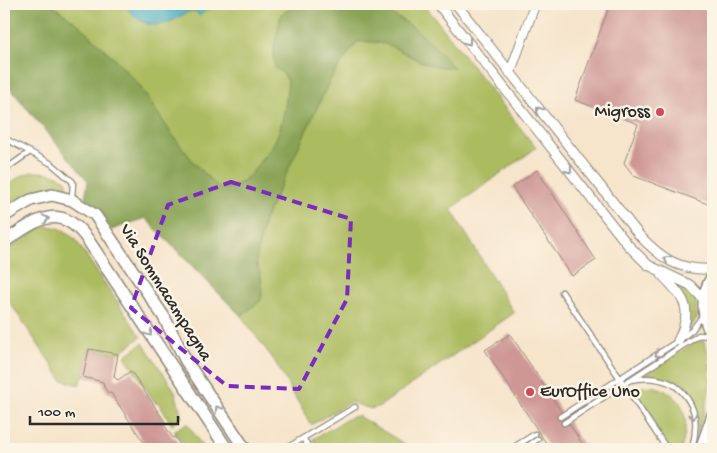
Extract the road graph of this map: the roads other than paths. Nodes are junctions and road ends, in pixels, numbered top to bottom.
1 (438, 4) edge
2 (456, 4) edge
3 (535, 4) edge
4 (510, 73) junction
5 (4, 138) edge
6 (30, 152) junction
7 (4, 170) edge
8 (72, 200) junction
9 (4, 216) edge
10 (4, 242) edge
11 (657, 269) junction
12 (713, 269) edge
13 (713, 276) edge
14 (562, 292) dead end
15 (704, 304) junction
16 (713, 338) edge
17 (678, 341) junction
18 (620, 379) junction
19 (629, 380) junction
20 (623, 384) junction
21 (355, 407) dead end
22 (713, 415) edge
23 (560, 417) dead end
24 (564, 422) dead end
25 (535, 434) dead end
26 (303, 438) junction
27 (538, 439) dead end
28 (664, 446) dead end
29 (226, 449) edge
30 (245, 449) edge
31 (285, 449) edge
32 (310, 449) edge
33 (511, 449) edge
34 (523, 449) edge
35 (692, 449) edge
36 (700, 449) edge

1 -> 11 street
2 - 4 street
3 - 4 street
12 -> 4 street
5 - 6 lane
6 - 7 lane
6 - 8 lane
8 - 9 street, Via Sommacampagna
30 -> 8 street, Via Sommacampagna
10 -> 29 street, Via Sommacampagna
11 - 15 street
11 - 17 street
13 - 15 street
14 - 18 lane
15 - 16 street
15 - 17 lane
16 - 19 lane
17 -> 18 lane
18 - 20 lane
18 - 23 lane
19 - 20 lane
19 -> 35 lane
20 - 24 lane
20 - 28 lane
21 - 26 lane
22 - 36 street
25 - 33 lane
26 - 31 lane
26 - 32 lane
27 - 34 lane

